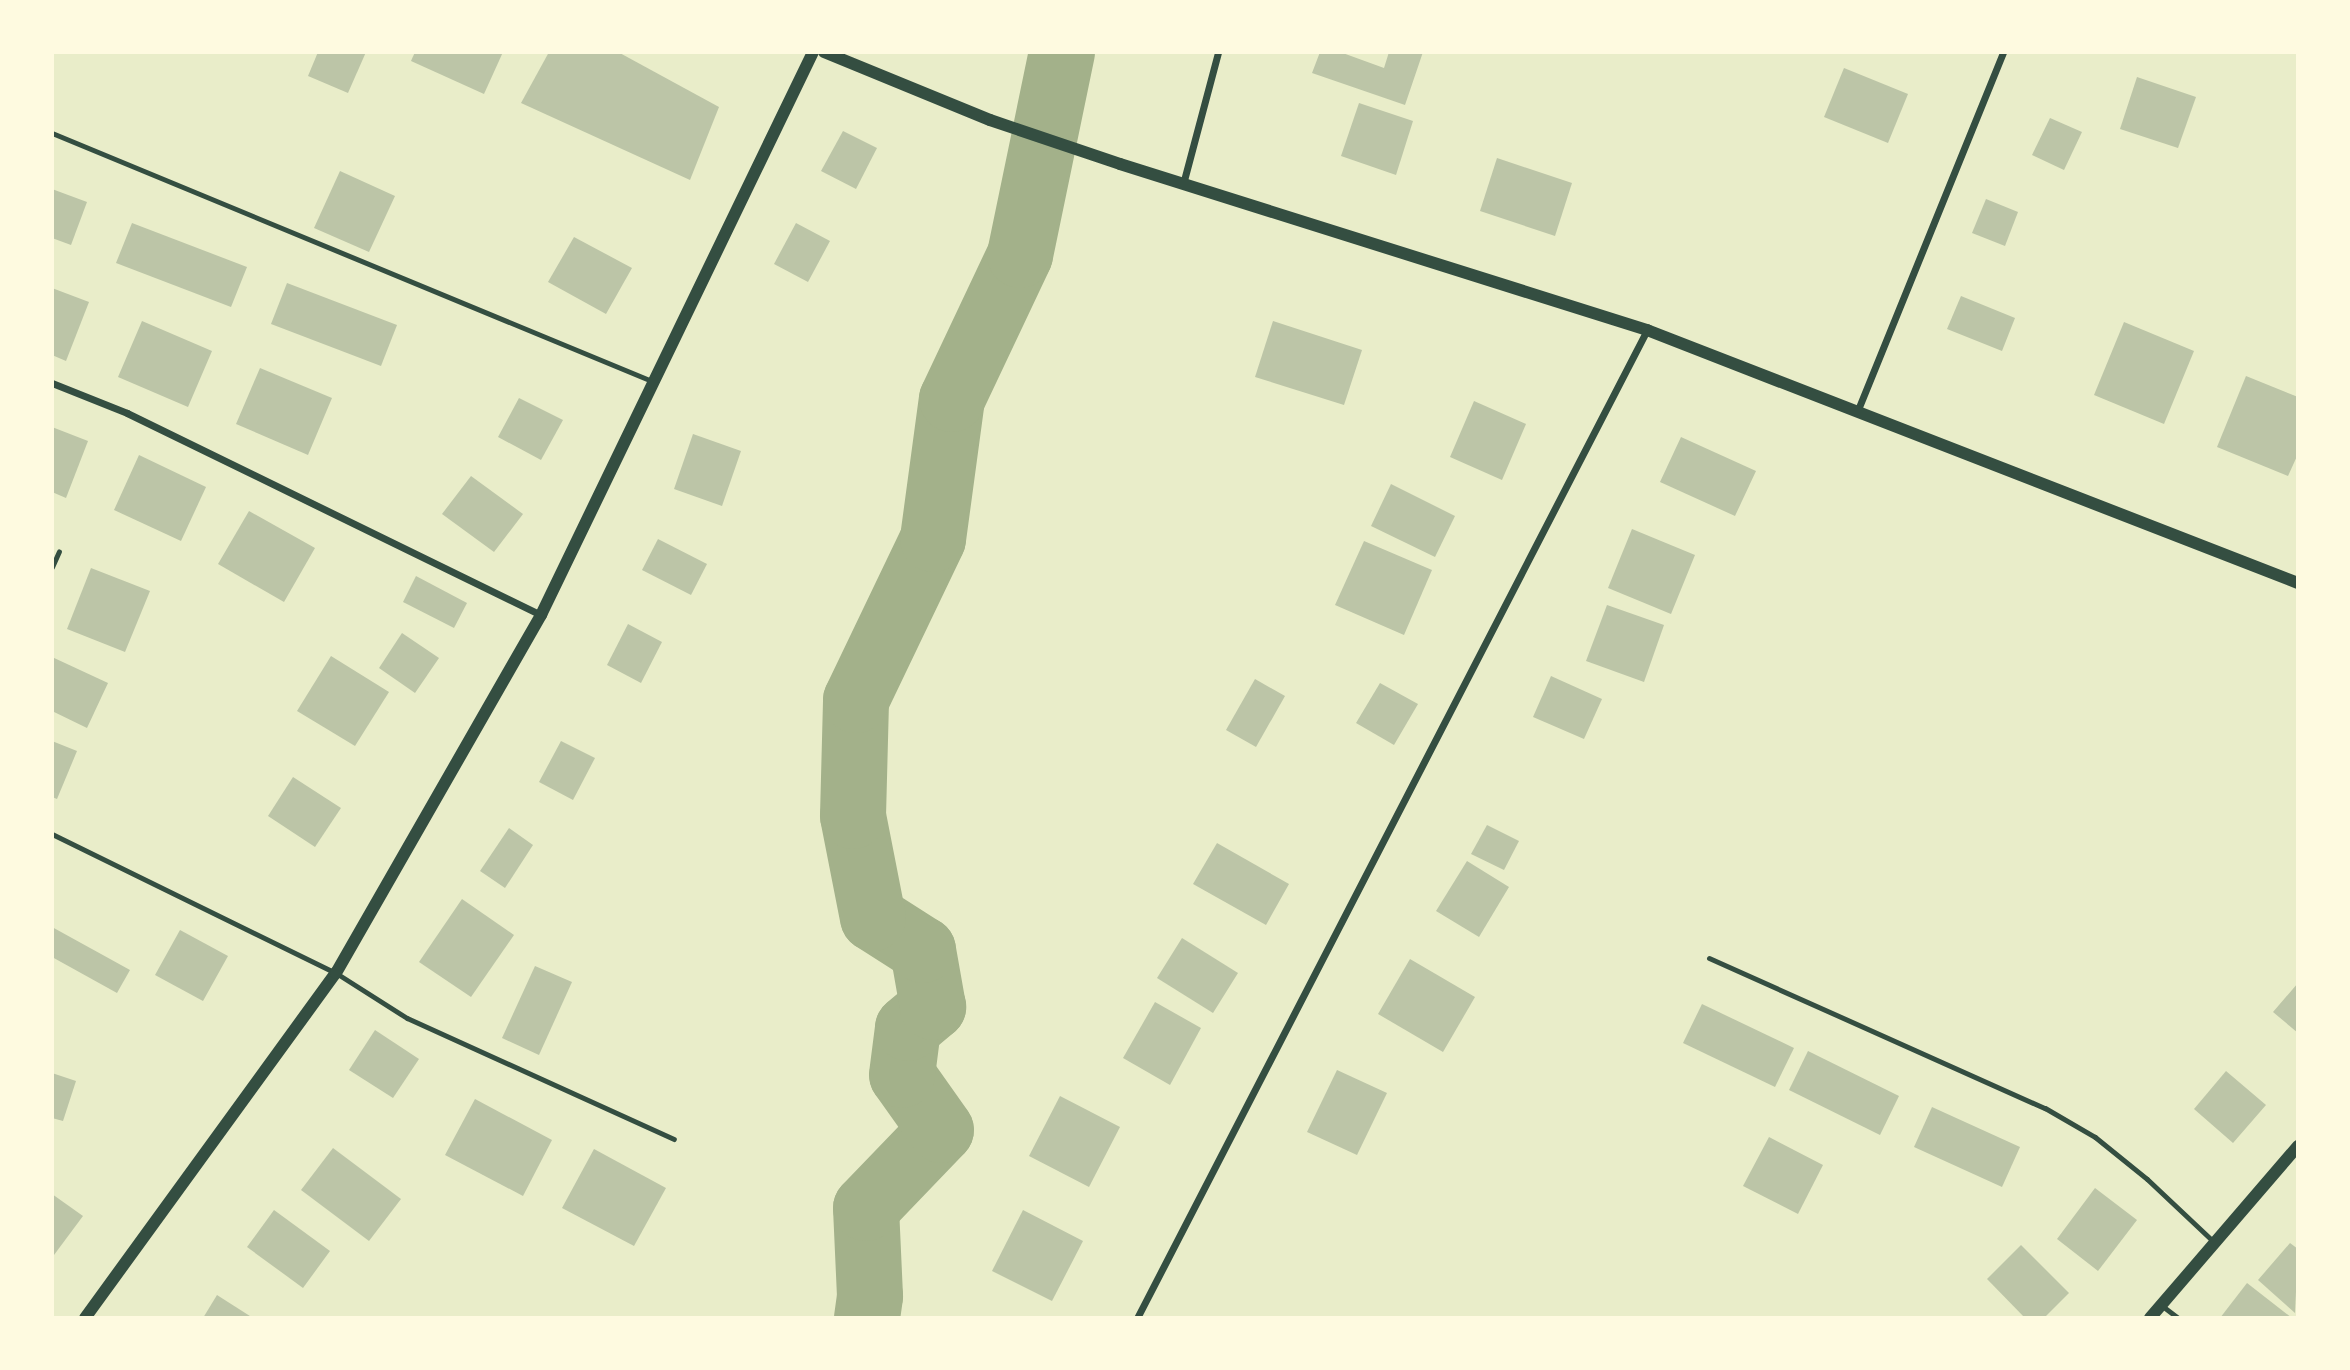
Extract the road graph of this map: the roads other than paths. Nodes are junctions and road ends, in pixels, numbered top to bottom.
1 (813, 52) edge
2 (824, 52) edge
3 (1217, 52) edge
4 (2003, 52) edge
5 (52, 132) edge
6 (1183, 184) junction
7 (1647, 330) junction
8 (654, 382) junction
9 (52, 383) edge
10 (1857, 412) junction
11 (59, 551) dead end
12 (52, 566) edge
13 (2298, 583) edge
14 (541, 615) junction
15 (52, 834) edge
16 (1709, 958) dead end
17 (337, 972) junction
18 (674, 1139) dead end
19 (2298, 1146) edge
20 (2215, 1243) junction
21 (2161, 1305) junction
22 (85, 1318) edge
23 (1137, 1318) edge
24 (2150, 1318) edge
25 (2178, 1318) edge

1 - 8 street
2 - 6 street
3 - 6 street
4 - 10 street
5 - 8 lane
6 - 7 street
7 - 10 street
7 - 23 street
8 - 14 street
9 - 14 street
10 - 13 street
11 - 12 lane
14 - 17 street
15 - 17 lane
16 - 20 lane
17 - 18 lane
17 - 22 street
19 - 20 street
20 - 21 street
21 - 24 street
21 - 25 lane

